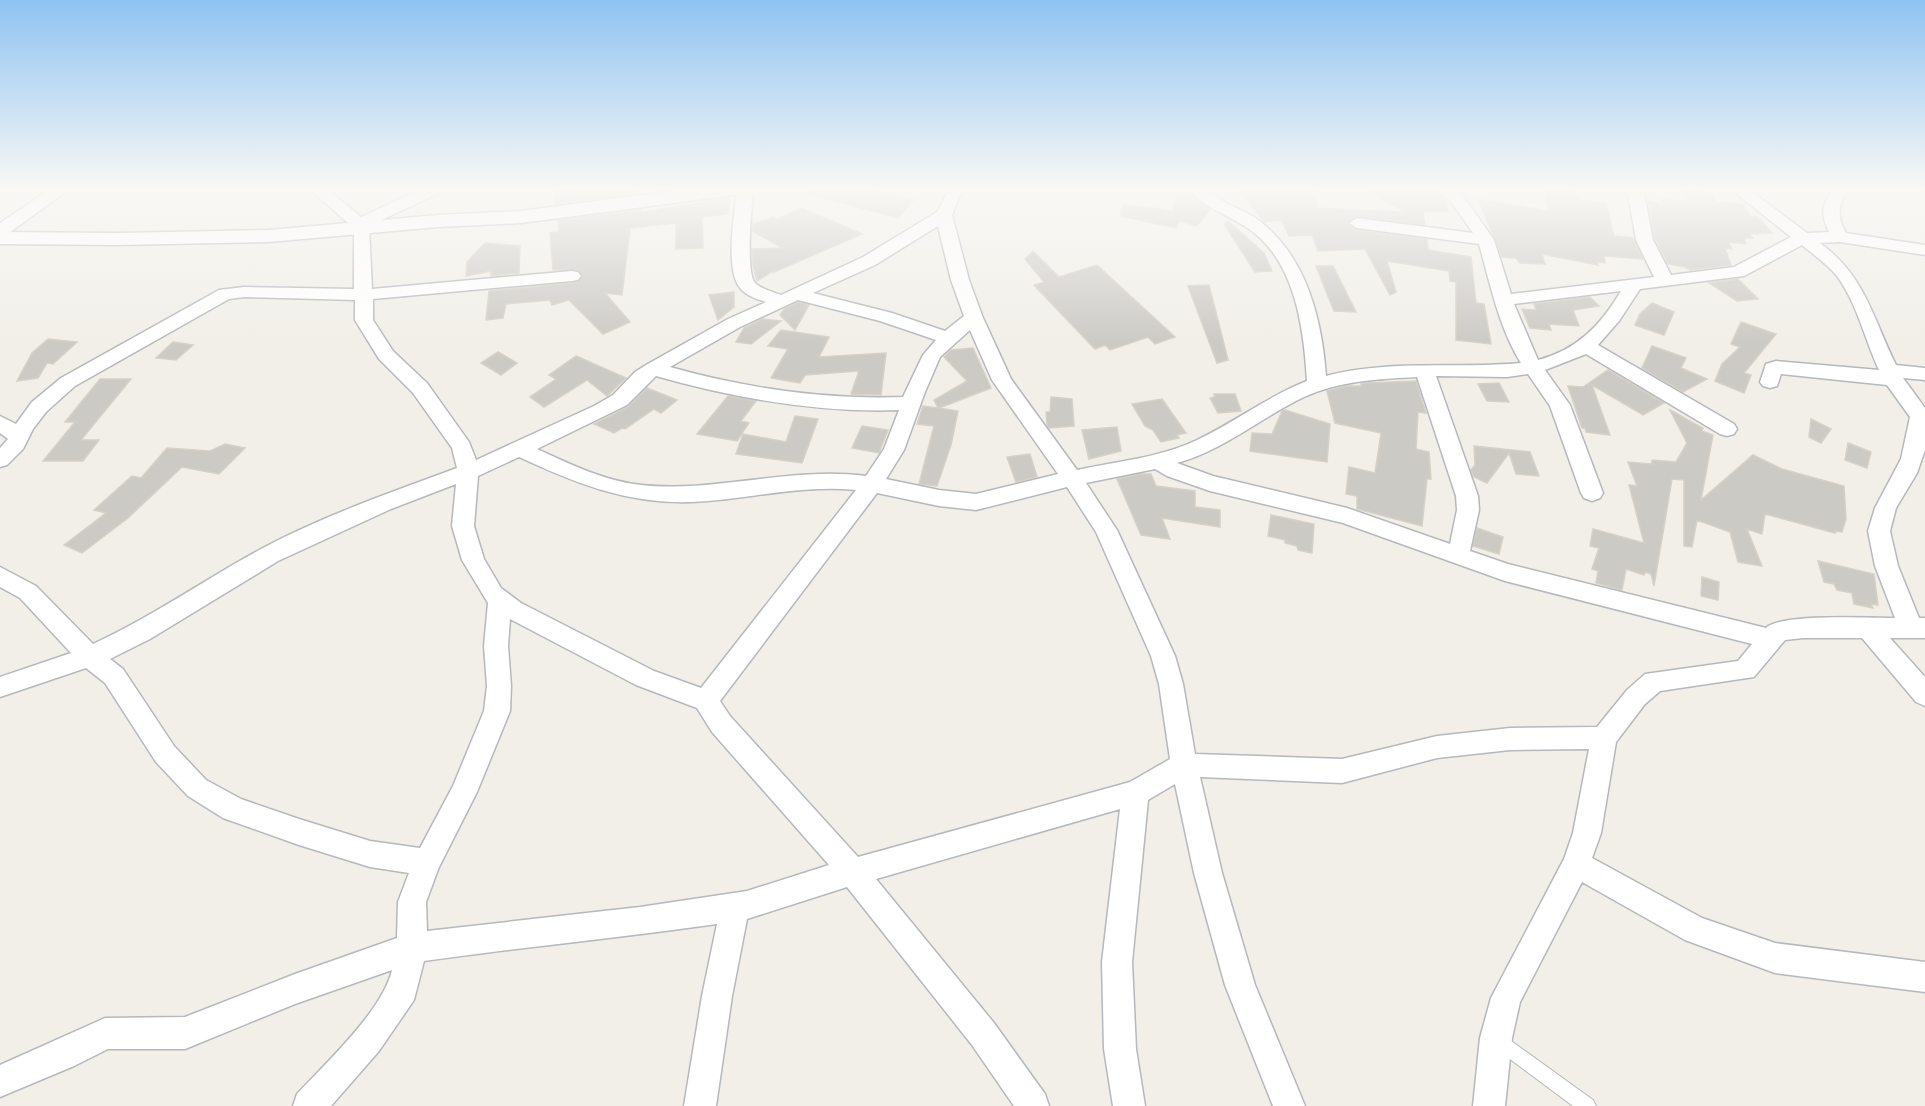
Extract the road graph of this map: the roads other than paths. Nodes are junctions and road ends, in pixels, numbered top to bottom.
1 (361, 240) edge
2 (740, 240) edge
3 (904, 240) edge
4 (950, 240) edge
5 (1272, 240) edge
6 (1486, 240) edge
7 (1645, 240) edge
8 (1800, 240) edge
9 (1805, 240) edge
10 (1857, 240) edge
11 (1925, 250) edge
12 (572, 276) dead end
13 (1666, 281) junction
14 (1633, 286) junction
15 (363, 295) junction
16 (788, 298) junction
17 (1504, 300) junction
18 (974, 318) junction
19 (948, 338) junction
20 (1586, 346) junction
21 (653, 369) junction
22 (1534, 369) junction
23 (1424, 370) junction
24 (1925, 374) edge
25 (1890, 375) junction
26 (1770, 382) dead end
27 (1317, 385) junction
28 (911, 403) junction
29 (1922, 417) edge
30 (0, 423) edge
31 (1727, 429) dead end
32 (19, 437) junction
33 (519, 449) junction
34 (0, 460) edge
35 (1156, 460) junction
36 (468, 472) junction
37 (1072, 478) junction
38 (872, 484) junction
39 (1592, 493) dead end
40 (1458, 556) junction
41 (0, 576) edge
42 (500, 599) junction
43 (1866, 626) junction
44 (1917, 627) edge
45 (1773, 640) junction
46 (90, 657) junction
47 (0, 687) edge
48 (1925, 695) edge
49 (706, 700) junction
50 (1604, 738) junction
51 (1184, 765) junction
52 (1135, 793) junction
53 (427, 862) junction
54 (1576, 864) junction
55 (853, 872) junction
56 (735, 907) junction
57 (412, 948) junction
58 (1925, 977) edge
59 (1496, 1038) junction
60 (0, 1081) edge
61 (309, 1106) edge
62 (699, 1106) edge
63 (1033, 1106) edge
64 (1129, 1106) edge
65 (1289, 1106) edge
66 (1489, 1106) edge
67 (1587, 1106) edge

1 - 15 street
2 - 16 street
3 - 16 street
4 - 18 street
5 - 27 street
6 - 17 street
7 - 13 street
8 - 13 street
9 - 25 street
10 - 11 street
12 - 15 street
13 - 14 street
14 - 17 street
14 - 20 street
15 - 32 street
15 - 36 street
16 - 19 street
16 - 21 street
17 - 22 street
18 - 19 street
18 - 37 street
19 - 28 street
20 - 22 street
20 - 31 street
21 - 28 street
21 - 33 street
22 - 23 street
22 - 39 street
23 - 27 street
23 - 40 street
24 - 25 street
25 - 26 street
25 - 29 street
27 - 35 street
28 - 38 street
29 - 44 street
30 - 32 street
32 - 34 street
33 - 36 street
33 - 38 street
35 - 37 street
35 - 40 street
36 - 42 street
36 - 46 street
37 - 38 street
37 - 51 street
38 - 49 street
40 - 45 street
41 - 46 street
42 - 49 street
42 - 53 street
43 - 44 street
43 - 45 street
43 - 48 street
45 - 50 street
46 - 47 street
46 - 53 street
49 - 55 street
50 - 51 street
50 - 54 street
51 - 52 street
51 - 65 street
52 - 55 street
52 - 64 street
53 - 57 street
54 - 58 street
54 - 59 street
55 - 56 street
55 - 63 street
56 - 57 street
56 - 62 street
57 - 60 street
57 - 61 street
59 - 66 street
59 - 67 lane

